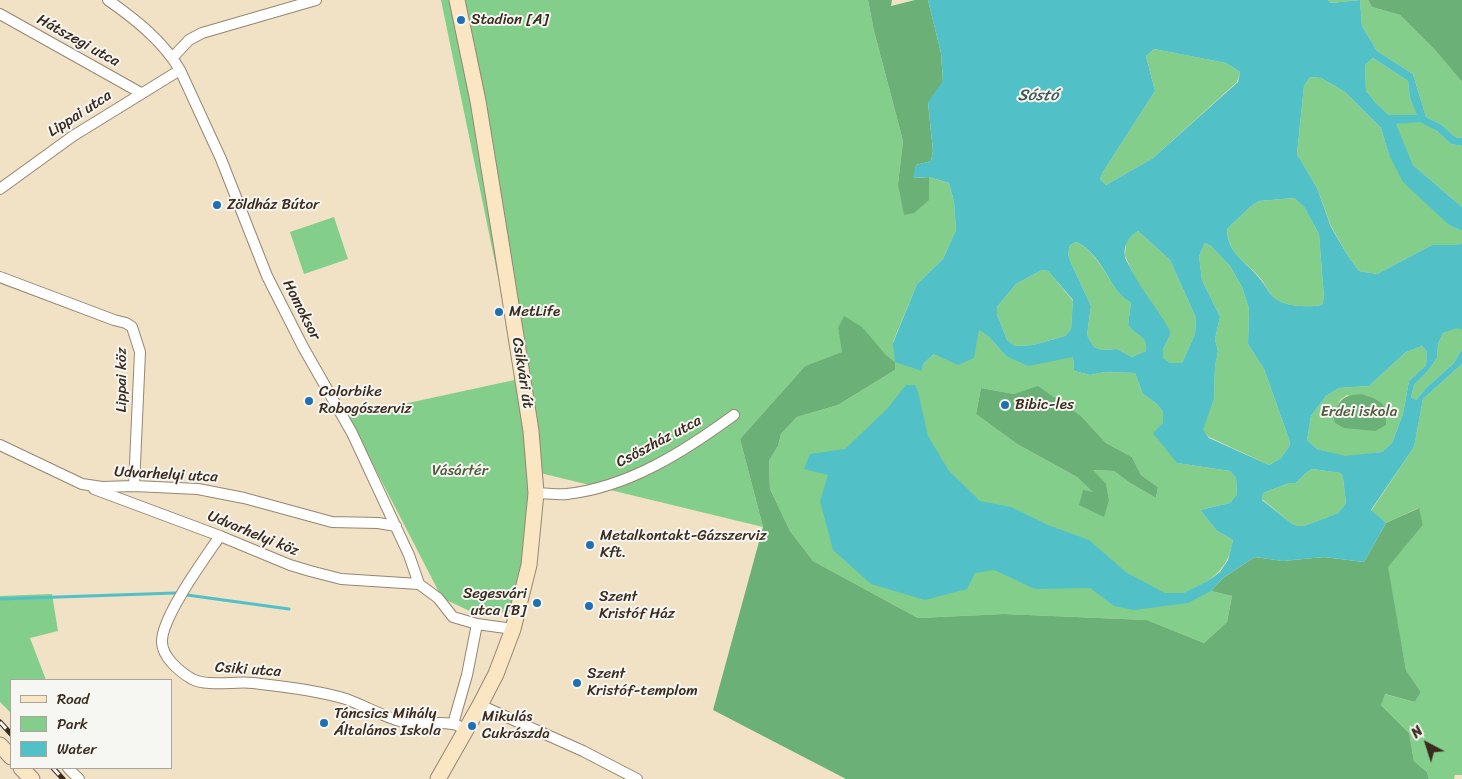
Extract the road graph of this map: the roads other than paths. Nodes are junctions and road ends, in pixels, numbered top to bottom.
1 (108, 0) edge
2 (316, 0) edge
3 (457, 0) edge
4 (0, 14) edge
5 (173, 57) junction
6 (180, 70) junction
7 (141, 93) junction
8 (0, 189) edge
9 (0, 277) edge
10 (734, 415) dead end
11 (0, 445) edge
12 (82, 484) junction
13 (134, 486) junction
14 (536, 492) junction
15 (396, 526) junction
16 (220, 536) junction
17 (419, 584) junction
18 (477, 624) junction
19 (513, 629) junction
20 (480, 705) junction
21 (460, 727) junction
22 (0, 745) edge
23 (10, 756) edge
24 (69, 769) edge
25 (79, 779) edge
26 (438, 779) edge
27 (637, 779) edge

1 - 5 street, Homoksor
2 - 5 street
3 - 14 street, Csikvári út
4 - 7 street, Hátszegi utca
5 - 6 street, Homoksor
6 - 7 street, Lippai utca
6 - 15 street, Homoksor
7 - 8 street, Lippai utca
9 - 13 street, Lippai köz
10 - 14 street, Csőszház utca
11 - 12 street, Udvarhelyi utca
12 - 13 street, Udvarhelyi utca
12 - 16 street, Udvarhelyi köz
13 - 15 street, Udvarhelyi utca
14 - 19 street, Csikvári út
15 - 17 street, Homoksor
16 - 17 street, Udvarhelyi köz
16 - 21 street, Csiki utca
17 - 18 street
18 - 19 street
18 - 21 street
19 - 20 street, Csikvári út
20 - 21 street, Csikvári út
20 - 27 street
21 - 26 street, Csikvári út
22 - 23 street
24 - 25 street

